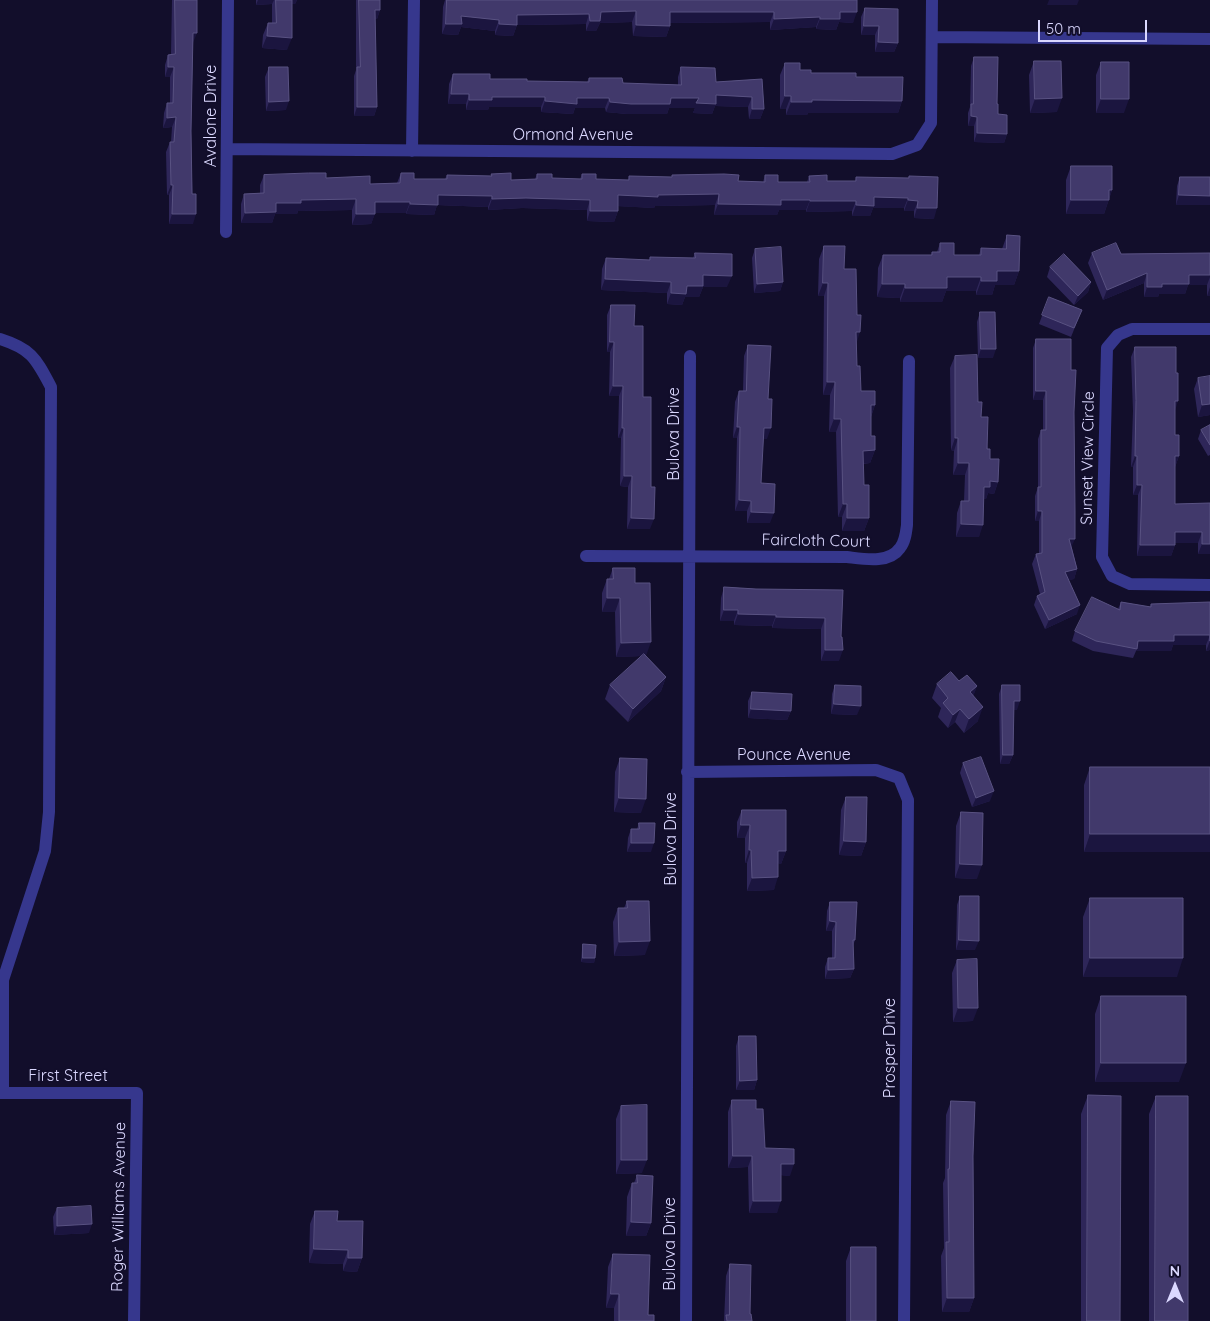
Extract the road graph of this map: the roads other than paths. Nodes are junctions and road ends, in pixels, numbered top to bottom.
1 (228, 0) edge
2 (414, 0) edge
3 (932, 0) edge
4 (932, 37) junction
5 (1210, 39) edge
6 (227, 149) junction
7 (412, 151) junction
8 (226, 232) dead end
9 (1210, 330) edge
10 (0, 339) edge
11 (690, 356) dead end
12 (908, 360) dead end
13 (586, 556) dead end
14 (690, 556) junction
15 (1210, 585) edge
16 (687, 772) junction
17 (900, 778) joint
18 (136, 1092) joint
19 (2, 1093) edge
20 (134, 1321) edge
21 (686, 1321) edge
22 (904, 1321) edge

1 - 6 street, Avalone Drive
2 - 7 street
3 - 4 street
4 - 5 street
4 - 7 street, Ormond Avenue
6 - 7 street, Ormond Avenue
6 - 8 street, Avalone Drive
9 - 15 street, Sunset View Circle
10 - 19 street
11 - 14 street, Bulova Drive
12 - 14 street, Faircloth Court
13 - 14 street
14 - 16 street, Bulova Drive
16 - 17 street, Pounce Avenue
16 - 21 street, Bulova Drive
17 - 22 street, Prosper Drive
18 - 19 street, First Street
18 - 20 street, Roger Williams Avenue

